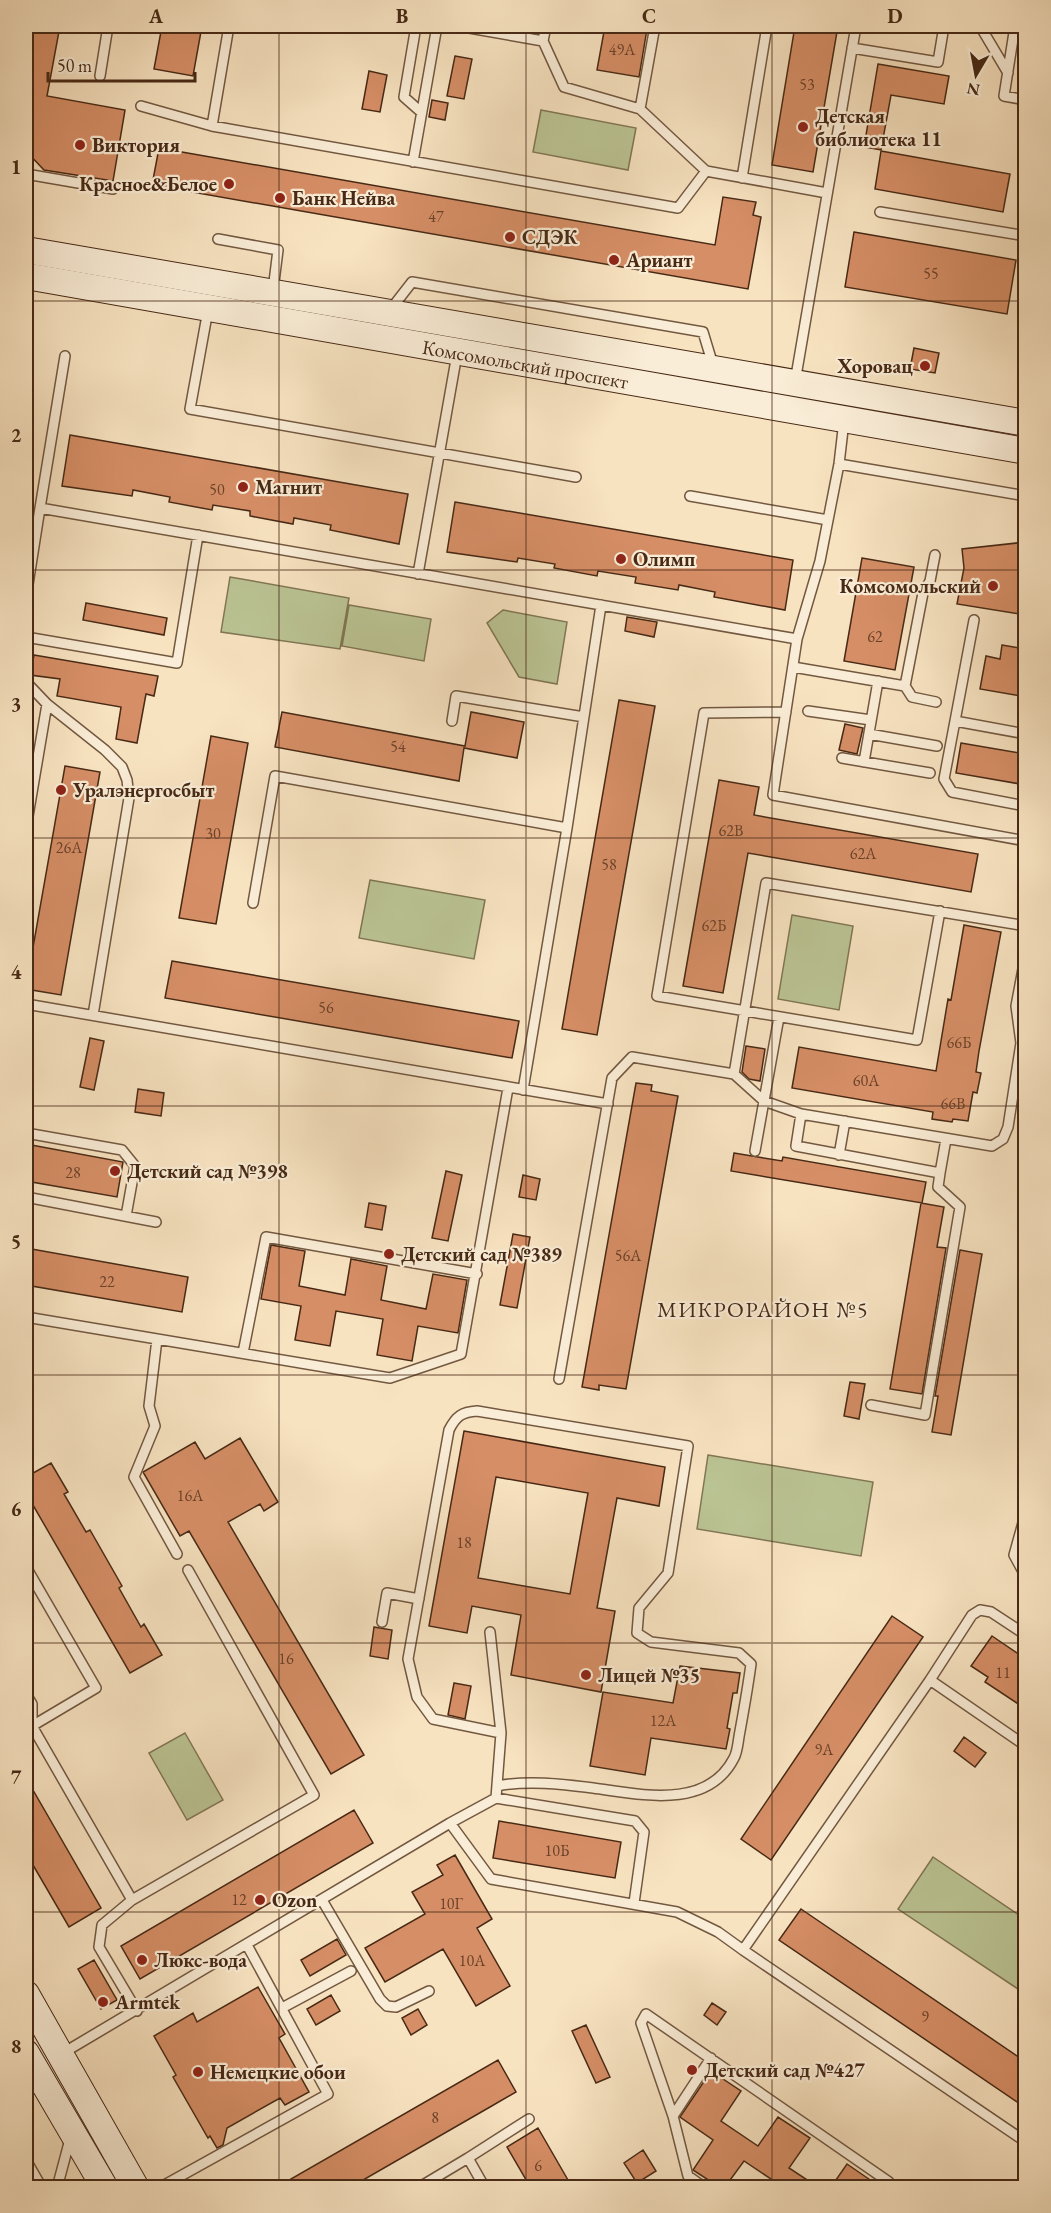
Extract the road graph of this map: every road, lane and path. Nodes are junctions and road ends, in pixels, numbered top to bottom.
1 (108, 26) edge
2 (229, 26) edge
3 (416, 26) edge
4 (437, 26) edge
5 (458, 26) edge
6 (546, 26) edge
7 (767, 26) edge
8 (856, 26) edge
9 (944, 26) edge
10 (982, 26) edge
11 (1015, 26) edge
12 (654, 27) edge
13 (543, 41) junction
14 (852, 48) junction
15 (1008, 73) junction
16 (100, 76) dead end
17 (1026, 100) edge
18 (141, 106) dead end
19 (640, 109) junction
20 (421, 112) junction
21 (212, 126) junction
22 (413, 162) junction
23 (706, 171) junction
24 (26, 174) edge
25 (742, 178) junction
26 (113, 189) dead end
27 (827, 192) junction
28 (880, 212) dead end
29 (1026, 236) edge
30 (218, 239) dead end
31 (26, 250) edge
32 (26, 276) edge
33 (272, 293) junction
34 (208, 309) junction
35 (388, 313) junction
36 (458, 354) junction
37 (65, 356) dead end
38 (715, 370) junction
39 (794, 384) junction
40 (849, 393) junction
41 (845, 418) junction
42 (1026, 423) edge
43 (957, 439) junction
44 (1026, 442) edge
45 (1026, 451) edge
46 (440, 454) junction
47 (839, 464) junction
48 (576, 477) dead end
49 (690, 496) dead end
50 (1026, 496) edge
51 (40, 508) junction
52 (828, 520) junction
53 (198, 535) junction
54 (935, 555) dead end
55 (418, 574) junction
56 (26, 597) edge
57 (601, 605) junction
58 (974, 620) dead end
59 (26, 637) edge
60 (797, 639) junction
61 (794, 666) junction
62 (878, 681) junction
63 (26, 682) edge
64 (905, 686) junction
65 (936, 702) dead end
66 (46, 704) junction
67 (808, 711) dead end
68 (786, 712) junction
69 (584, 717) junction
70 (871, 720) junction
71 (452, 721) dead end
72 (955, 721) junction
73 (869, 734) junction
74 (1026, 734) edge
75 (937, 746) dead end
76 (842, 758) dead end
77 (864, 762) junction
78 (930, 773) dead end
79 (1025, 806) edge
80 (26, 828) edge
81 (567, 828) junction
82 (1026, 841) edge
83 (253, 903) dead end
84 (940, 911) junction
85 (1026, 926) edge
86 (1026, 953) edge
87 (26, 1004) edge
88 (744, 1012) junction
89 (93, 1015) junction
90 (778, 1017) junction
91 (734, 1074) junction
92 (508, 1088) junction
93 (523, 1090) junction
94 (764, 1101) junction
95 (608, 1104) junction
96 (801, 1114) junction
97 (845, 1121) junction
98 (26, 1133) edge
99 (946, 1139) junction
100 (755, 1150) dead end
101 (839, 1155) junction
102 (940, 1173) junction
103 (26, 1197) edge
104 (126, 1216) junction
105 (156, 1222) dead end
106 (477, 1274) junction
107 (26, 1317) edge
108 (157, 1339) junction
109 (243, 1353) junction
110 (559, 1379) dead end
111 (871, 1405) dead end
112 (1026, 1512) edge
113 (177, 1554) dead end
114 (26, 1567) edge
115 (188, 1570) dead end
116 (1026, 1577) edge
117 (419, 1599) junction
118 (382, 1622) dead end
119 (490, 1632) dead end
120 (1026, 1635) edge
121 (930, 1680) junction
122 (26, 1694) edge
123 (32, 1726) junction
124 (501, 1732) junction
125 (1026, 1746) edge
126 (497, 1786) junction
127 (496, 1798) junction
128 (450, 1823) junction
129 (132, 1900) junction
130 (322, 1900) junction
131 (634, 1903) junction
132 (247, 1945) junction
133 (743, 1950) junction
134 (351, 1971) dead end
135 (429, 1991) dead end
136 (26, 1994) edge
137 (282, 2008) junction
138 (137, 2011) junction
139 (26, 2053) edge
140 (61, 2055) junction
141 (711, 2058) junction
142 (673, 2116) junction
143 (529, 2119) dead end
144 (72, 2131) junction
145 (1026, 2142) edge
146 (468, 2158) junction
147 (26, 2160) edge
148 (42, 2187) edge
149 (57, 2187) edge
150 (105, 2187) edge
151 (136, 2187) edge
152 (159, 2187) edge
153 (418, 2187) edge
154 (485, 2187) edge
155 (705, 2187) edge
156 (885, 2187) edge

1 - 16 lane
2 - 21 lane
3 - 20 lane
4 - 20 lane
5 - 13 lane
6 - 13 lane
7 - 25 lane
8 - 14 lane
9 - 14 lane
10 - 15 lane
11 - 15 lane
12 - 19 lane
13 - 19 lane
14 - 27 lane
15 - 17 lane
18 - 21 lane
19 - 23 lane
20 - 22 lane
21 - 22 lane
22 - 23 lane
23 - 25 lane
24 - 26 lane
25 - 27 lane
27 - 39 lane
28 - 29 lane
30 - 33 lane
31 - 33 main road, Комсомольский проспект
32 - 34 main road, Комсомольский проспект
33 - 35 main road, Комсомольский проспект
34 - 36 main road, Комсомольский проспект
34 - 46 lane
35 - 38 main road, Комсомольский проспект
35 - 38 lane
36 - 41 main road, Комсомольский проспект
36 - 46 lane
37 - 51 lane
38 - 39 main road, Комсомольский проспект
39 - 40 main road, Комсомольский проспект
40 - 41 main road
40 - 42 main road, Комсомольский проспект
41 - 43 main road, Комсомольский проспект
41 - 47 lane
43 - 44 main road
43 - 45 main road, Комсомольский проспект
46 - 48 lane
46 - 55 lane
47 - 50 lane
47 - 52 lane
49 - 52 lane
51 - 53 lane
51 - 56 lane
52 - 60 lane
53 - 55 lane
53 - 59 lane
54 - 64 lane
55 - 57 lane
57 - 60 lane
57 - 69 lane
58 - 72 lane
60 - 61 lane
61 - 62 lane
61 - 68 lane
62 - 64 lane
62 - 70 lane
63 - 66 lane
64 - 65 lane
66 - 80 lane
66 - 89 lane
67 - 70 lane
68 - 82 lane
68 - 88 lane
69 - 71 lane
69 - 81 lane
70 - 73 lane
72 - 74 lane
72 - 79 lane
73 - 75 lane
73 - 77 lane
76 - 77 lane
77 - 78 lane
81 - 83 lane
81 - 93 lane
84 - 85 lane
84 - 88 lane
84 - 90 lane
86 - 99 lane
87 - 89 lane
88 - 90 lane
88 - 91 lane
89 - 92 lane
90 - 94 lane
91 - 94 lane
91 - 95 lane
92 - 93 lane
92 - 106 lane
93 - 95 lane
94 - 96 lane
94 - 100 lane
95 - 110 lane
96 - 97 lane
96 - 101 lane
97 - 99 lane
97 - 101 lane
98 - 104 lane
99 - 102 lane
101 - 102 lane
102 - 111 lane
103 - 104 lane
104 - 105 lane
106 - 109 lane
106 - 109 lane
107 - 108 lane
108 - 109 lane
108 - 113 lane
112 - 116 lane
114 - 123 lane
115 - 129 lane
117 - 118 lane
117 - 124 lane
117 - 126 lane
119 - 124 lane
120 - 121 lane
121 - 125 lane
121 - 133 lane
122 - 123 lane
123 - 129 lane
124 - 126 lane
126 - 127 lane
127 - 128 lane
127 - 131 lane
128 - 130 lane
128 - 131 lane
129 - 138 lane
130 - 132 lane
130 - 135 lane
131 - 133 lane
132 - 137 lane
132 - 138 lane
133 - 145 lane
134 - 137 lane
136 - 140 main road
137 - 152 lane
138 - 140 lane
139 - 144 main road
140 - 151 main road
141 - 142 lane
141 - 142 lane
141 - 156 lane
142 - 155 lane
143 - 146 lane
144 - 149 lane
144 - 150 main road
146 - 153 lane
146 - 154 lane
147 - 148 lane

